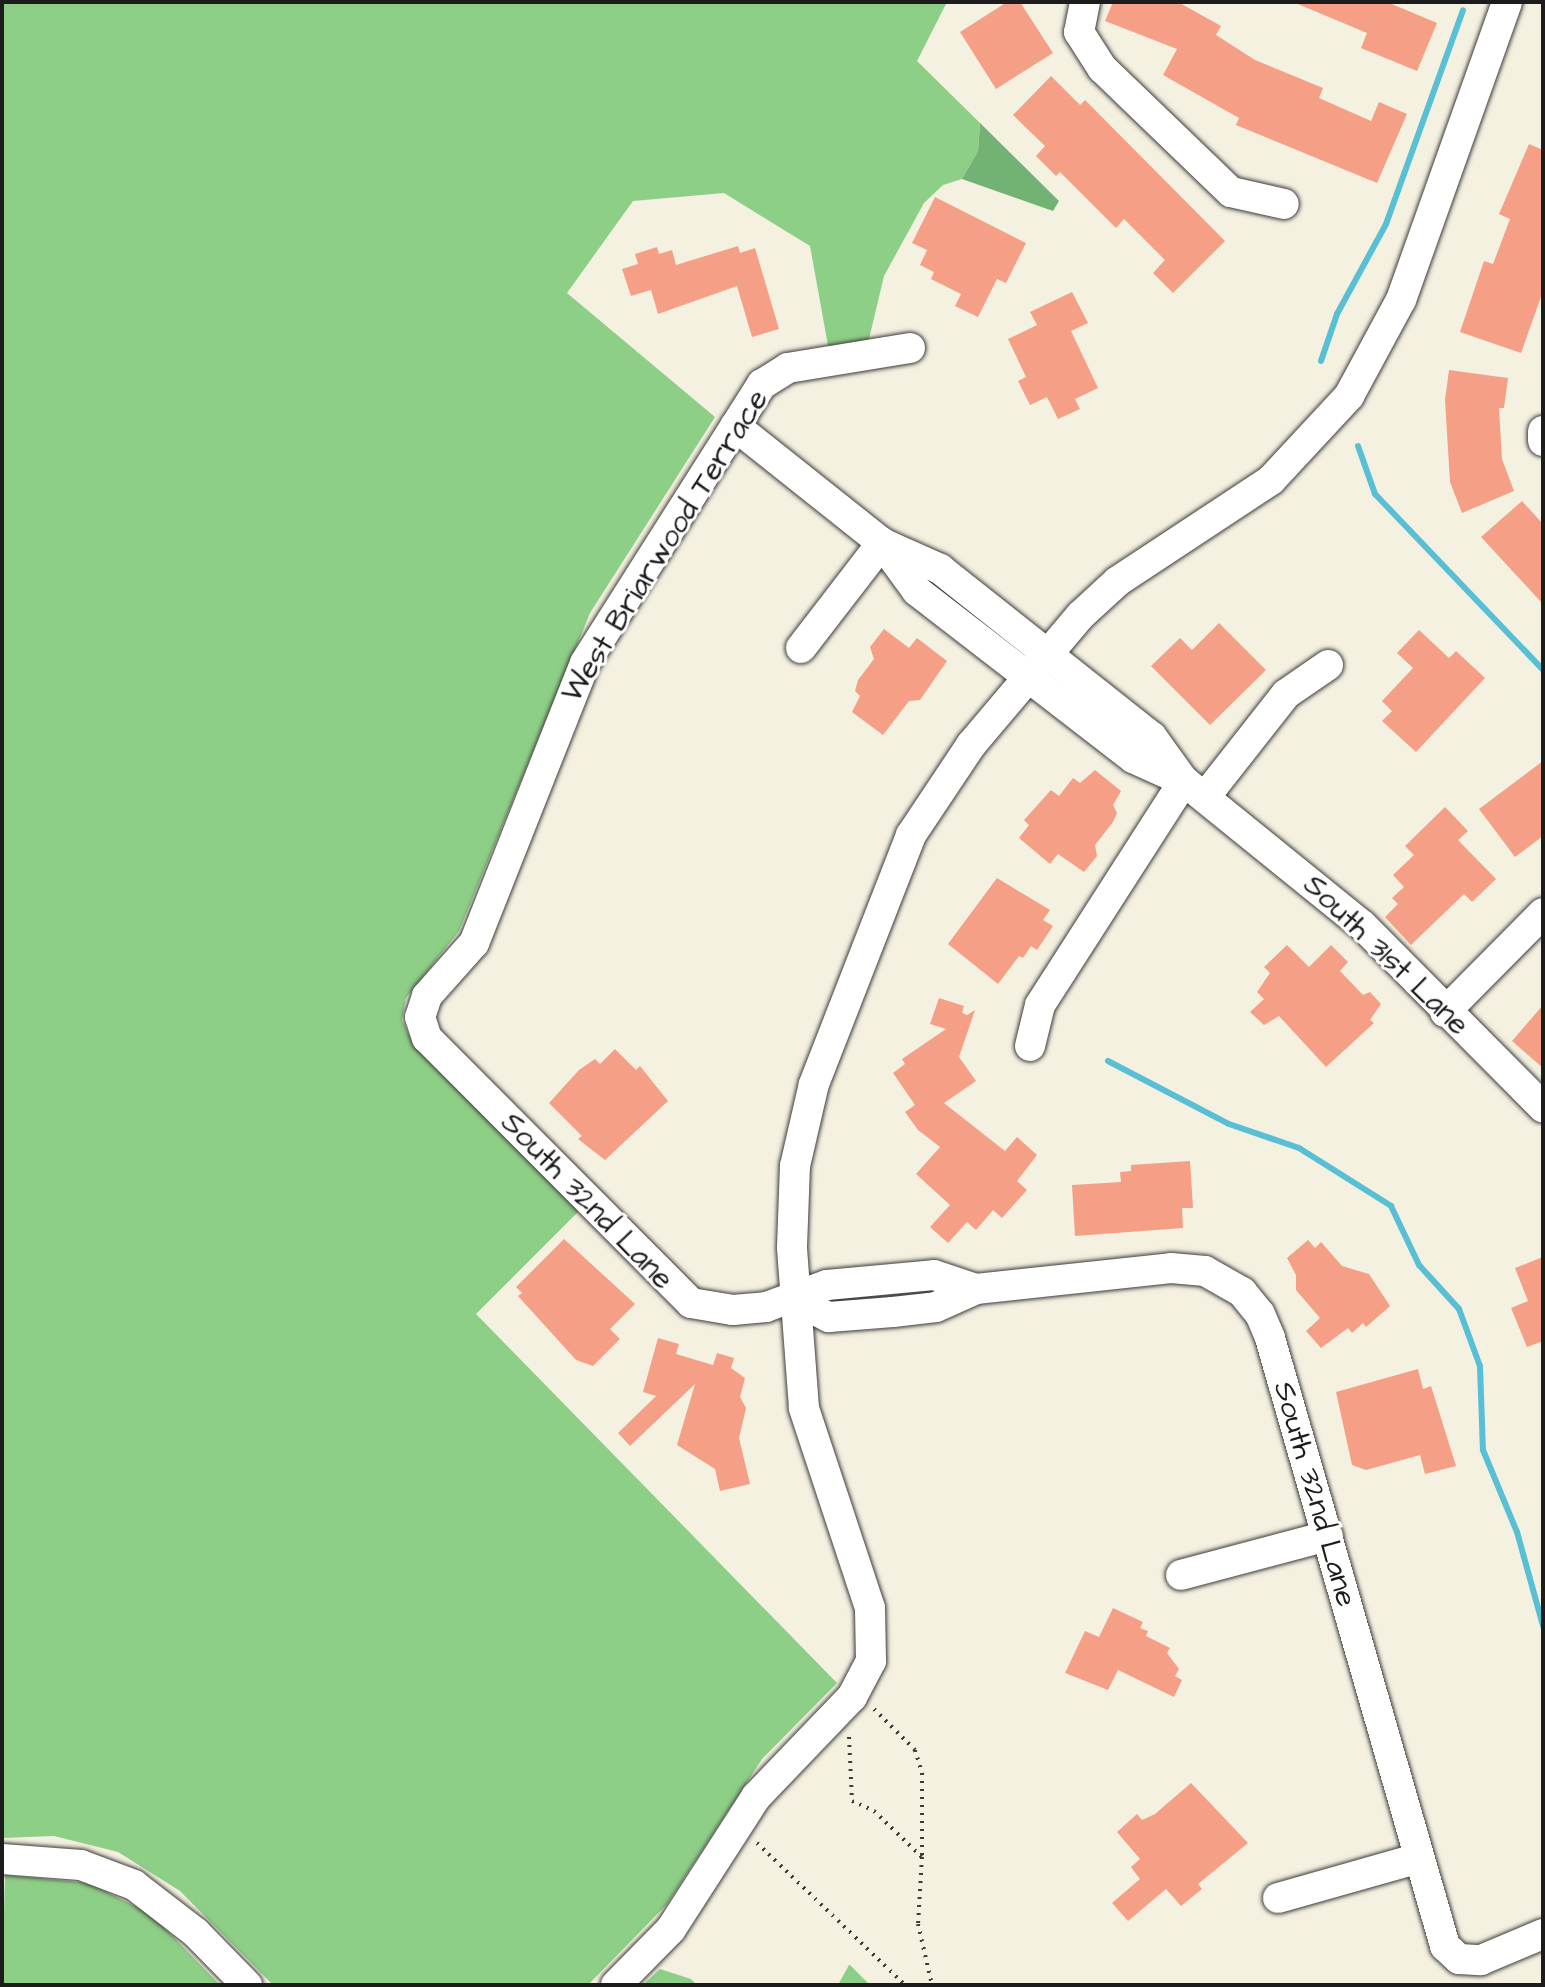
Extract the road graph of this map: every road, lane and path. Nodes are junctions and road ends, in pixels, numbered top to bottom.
1 (1085, 2) edge
2 (1507, 2) edge
3 (1284, 204) dead end
4 (910, 348) dead end
5 (735, 426) junction
6 (882, 543) junction
7 (971, 593) junction
8 (951, 617) junction
9 (801, 648) dead end
10 (1046, 653) junction
11 (1328, 665) dead end
12 (1027, 677) junction
13 (1105, 718) junction
14 (1194, 789) junction
15 (1543, 913) edge
16 (1445, 1012) junction
17 (420, 1017) joint
18 (1030, 1046) dead end
19 (1543, 1107) edge
20 (888, 1278) junction
21 (976, 1289) junction
22 (795, 1300) junction
23 (893, 1312) junction
24 (1328, 1536) junction
25 (1181, 1575) dead end
26 (852, 1697) junction
27 (738, 1824) junction
28 (922, 1857) junction
29 (2, 1859) edge
30 (1416, 1859) junction
31 (1278, 1898) dead end
32 (1543, 1934) edge
33 (247, 1985) edge
34 (616, 1985) edge
35 (905, 1985) edge
36 (932, 1985) edge

1 - 3 street
2 - 10 street
4 - 5 street, West Briarwood Terrace
5 - 6 street, South 31st Lane
5 - 17 street, West Briarwood Terrace
6 - 7 street, South 31st Lane
6 - 8 street, South 31st Lane
6 - 9 street
7 - 8 street
7 - 10 street, South 31st Lane
8 - 12 street, South 31st Lane
10 - 12 street
10 - 13 street, South 31st Lane
11 - 14 street
12 - 13 street, South 31st Lane
12 - 22 street
13 - 14 street, South 31st Lane
14 - 16 street, South 31st Lane
14 - 18 street
15 - 16 street
16 - 19 street, South 31st Lane
17 - 22 street, South 32nd Lane
20 - 21 street, South 32nd Lane
20 - 22 street, South 32nd Lane
20 - 23 street
21 - 23 street, South 32nd Lane
21 - 24 street, South 32nd Lane
22 - 23 street, South 32nd Lane
22 - 26 street
24 - 25 street
24 - 30 street, South 32nd Lane
26 - 27 street
26 - 28 path
26 - 28 path
27 - 34 street
27 - 35 path
28 - 36 path
29 - 33 street
30 - 31 street
30 - 32 street, South 32nd Lane

